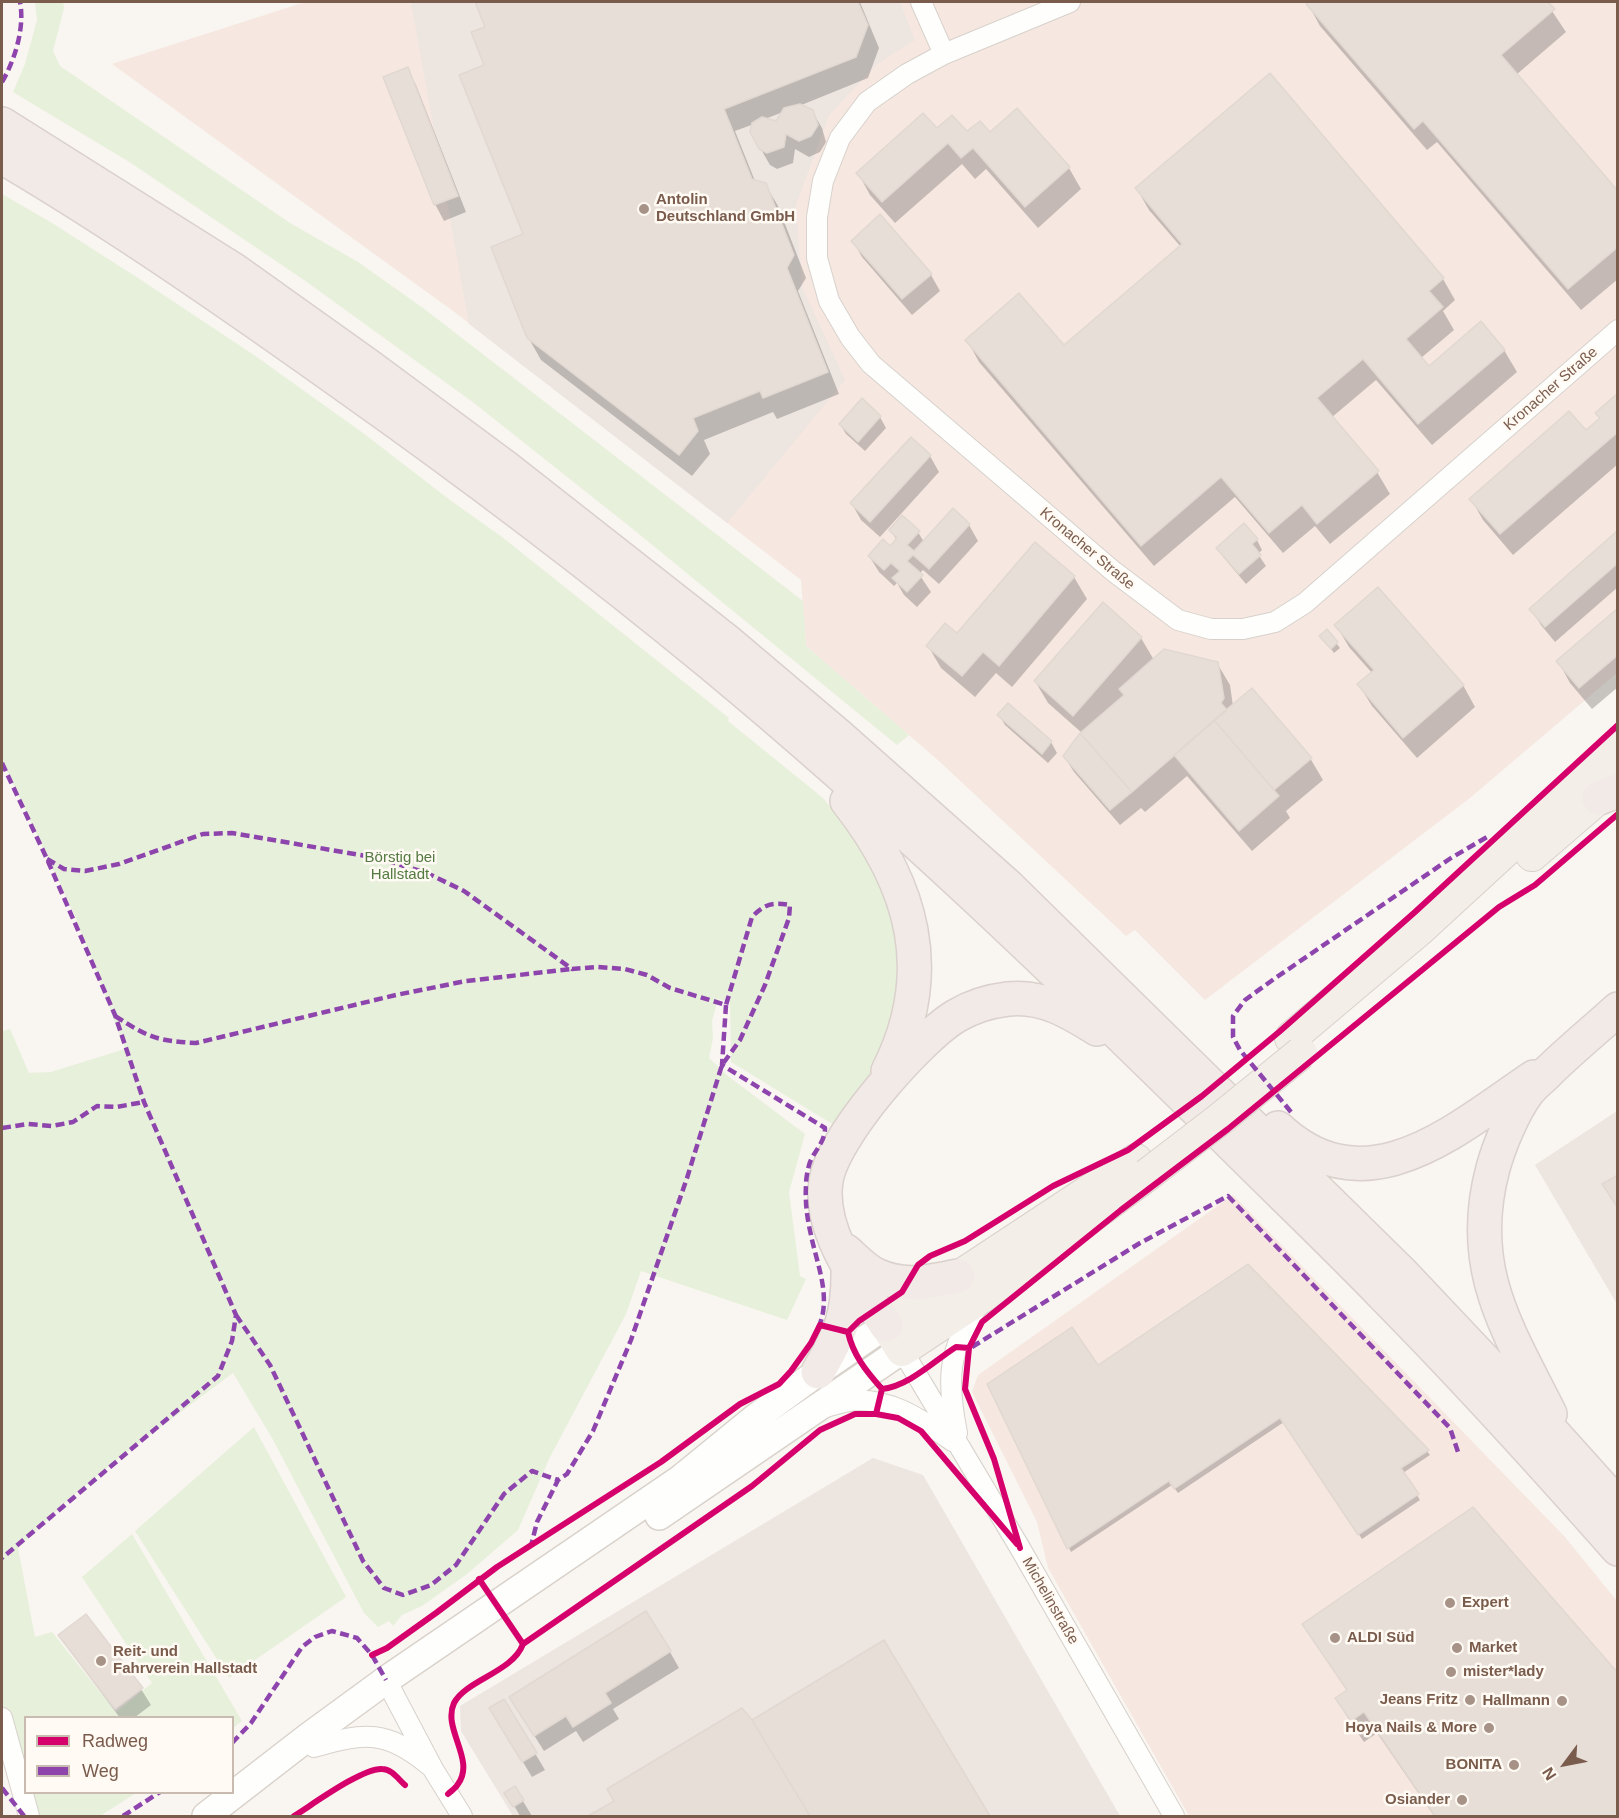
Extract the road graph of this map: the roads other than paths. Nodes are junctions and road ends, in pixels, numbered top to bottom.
1 (921, 2) edge
2 (1070, 2) edge
3 (944, 54) junction
4 (2, 123) edge
5 (2, 157) edge
6 (1617, 330) edge
7 (795, 735) junction
8 (1617, 747) edge
9 (1611, 790) edge
10 (1617, 1009) edge
11 (1296, 1046) junction
12 (1563, 1057) junction
13 (1162, 1076) junction
14 (1209, 1083) junction
15 (876, 1094) junction
16 (1142, 1167) junction
17 (843, 1256) junction
18 (958, 1276) junction
19 (986, 1294) junction
20 (894, 1338) junction
21 (818, 1372) junction
22 (813, 1410) junction
23 (959, 1445) junction
24 (1565, 1446) junction
25 (1617, 1506) edge
26 (1617, 1549) edge
27 (389, 1686) junction
28 (2, 1718) edge
29 (314, 1747) junction
30 (435, 1772) junction
31 (29, 1816) edge
32 (206, 1816) edge
33 (227, 1816) edge
34 (462, 1816) edge
35 (1174, 1816) edge

1 - 3 street
2 - 3 street, Kronacher Straße
3 - 6 street, Kronacher Straße
4 - 14 highway
5 - 7 highway
7 - 13 highway
7 - 15 highway
8 - 11 main road
9 - 11 main road
10 - 12 highway
11 - 16 main road
12 - 14 highway
12 - 24 highway
13 - 15 highway
13 - 26 highway
14 - 24 highway
15 - 17 highway
16 - 18 main road
16 - 19 main road
17 - 18 highway
17 - 20 highway
17 - 21 highway
18 - 20 main road
19 - 20 main road
19 - 23 street
20 - 21 main road
20 - 22 main road
20 - 23 street, Michelinstraße
21 - 27 main road
22 - 23 street
22 - 27 main road
23 - 35 street, Michelinstraße
24 - 25 highway
27 - 29 main road
27 - 30 street
27 - 32 main road
28 - 31 street
29 - 30 street
29 - 33 main road
30 - 34 street

